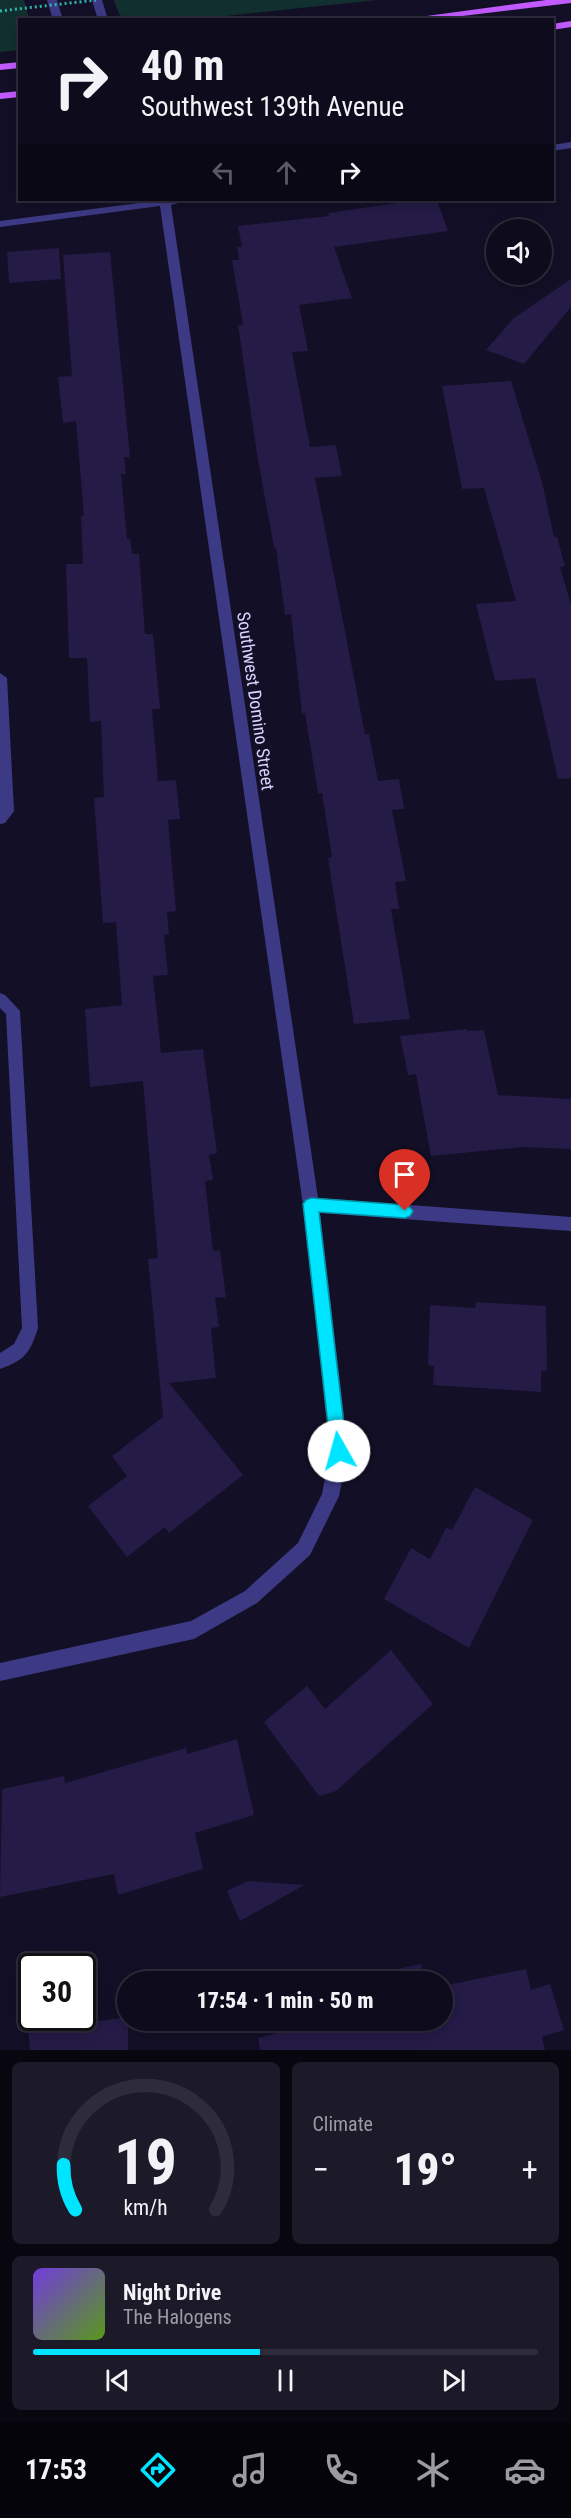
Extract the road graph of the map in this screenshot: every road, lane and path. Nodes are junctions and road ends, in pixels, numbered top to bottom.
1 (52, 0) edge
2 (96, 0) edge
3 (570, 0) edge
4 (0, 11) edge
5 (57, 18) edge
6 (102, 18) edge
7 (418, 18) edge
8 (571, 24) edge
9 (554, 27) edge
10 (18, 65) edge
11 (0, 67) edge
12 (18, 94) edge
13 (0, 96) edge
14 (571, 146) edge
15 (554, 148) edge
16 (174, 201) edge
17 (165, 202) junction
18 (0, 224) edge
19 (0, 678) edge
20 (0, 819) edge
21 (0, 999) edge
22 (311, 1204) junction
23 (571, 1224) edge
24 (0, 1361) edge
25 (0, 1672) edge

1 - 5 street
2 - 4 path, bridge
2 - 6 street
3 - 7 main road
8 - 9 main road
10 - 11 main road
12 - 13 main road
14 - 15 street
16 - 17 street
17 - 18 street
17 - 22 street, Southwest Domino Street
19 - 20 street
21 - 24 street
22 - 23 street
22 - 25 street, Southwest Domino Street

